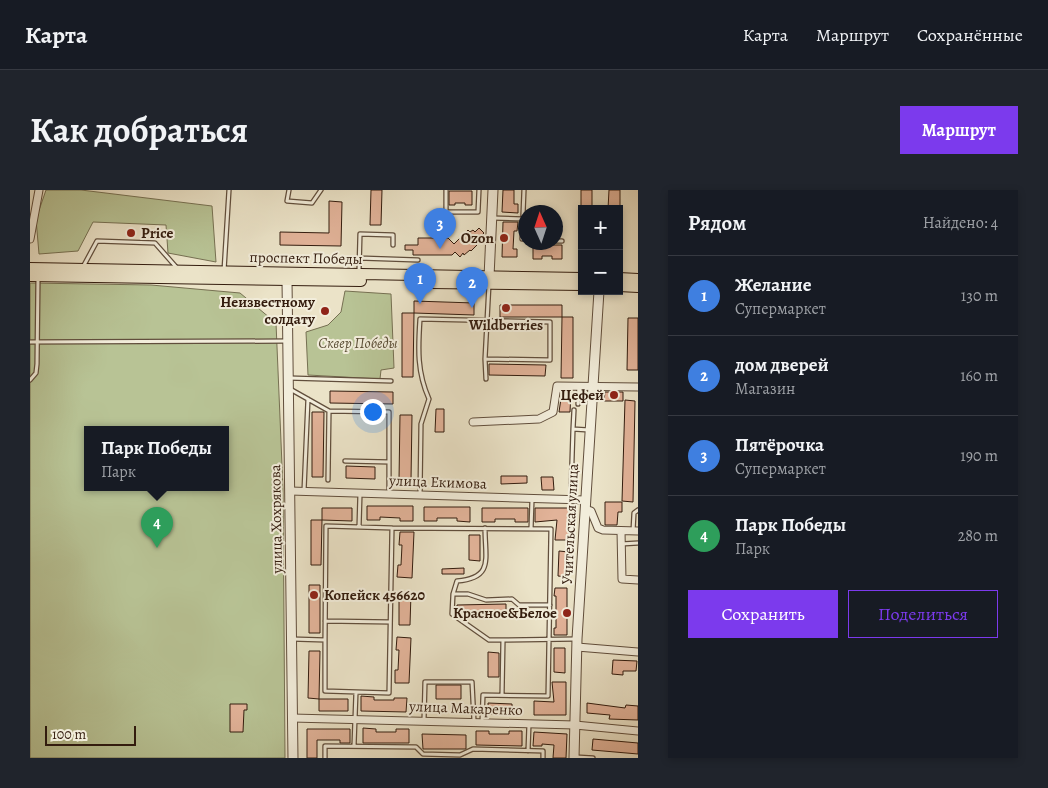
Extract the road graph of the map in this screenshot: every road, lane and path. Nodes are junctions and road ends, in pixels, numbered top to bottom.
1 (39, 190) edge
2 (229, 190) edge
3 (289, 190) edge
4 (321, 190) edge
5 (446, 190) edge
6 (479, 190) edge
7 (493, 190) edge
8 (524, 190) edge
9 (523, 205) edge
10 (492, 218) junction
11 (518, 218) edge
12 (30, 239) edge
13 (393, 245) dead end
14 (359, 258) junction
15 (418, 260) dead end
16 (30, 268) edge
17 (82, 269) junction
18 (179, 270) junction
19 (224, 271) junction
20 (359, 274) junction
21 (34, 276) edge
22 (287, 276) junction
23 (578, 278) edge
24 (623, 278) edge
25 (638, 279) edge
26 (489, 280) junction
27 (578, 286) edge
28 (623, 286) edge
29 (638, 287) edge
30 (599, 295) edge
31 (486, 320) junction
32 (288, 340) junction
33 (30, 342) edge
34 (38, 342) junction
35 (485, 359) junction
36 (30, 370) edge
37 (36, 370) junction
38 (288, 378) junction
39 (486, 379) dead end
40 (30, 380) edge
41 (391, 381) dead end
42 (579, 385) junction
43 (593, 386) junction
44 (638, 387) edge
45 (288, 388) junction
46 (308, 399) junction
47 (578, 404) dead end
48 (574, 410) dead end
49 (329, 411) junction
50 (473, 422) dead end
51 (573, 429) junction
52 (589, 430) junction
53 (345, 461) dead end
54 (389, 462) junction
55 (328, 480) dead end
56 (290, 491) junction
57 (304, 491) junction
58 (571, 491) dead end
59 (360, 493) junction
60 (389, 494) junction
61 (420, 495) junction
62 (532, 499) junction
63 (585, 505) junction
64 (638, 510) edge
65 (359, 527) junction
66 (392, 528) junction
67 (485, 528) junction
68 (531, 529) junction
69 (621, 531) junction
70 (636, 531) edge
71 (638, 543) edge
72 (621, 544) junction
73 (638, 580) edge
74 (453, 594) junction
75 (550, 605) junction
76 (325, 621) junction
77 (390, 622) junction
78 (291, 639) junction
79 (325, 640) junction
80 (503, 640) junction
81 (550, 640) junction
82 (577, 643) junction
83 (638, 652) edge
84 (356, 692) junction
85 (502, 695) junction
86 (292, 718) junction
87 (356, 719) junction
88 (424, 720) junction
89 (474, 721) junction
90 (482, 722) junction
91 (529, 724) junction
92 (575, 725) junction
93 (638, 731) edge
94 (354, 746) junction
95 (528, 751) junction
96 (574, 757) edge
97 (293, 758) edge
98 (325, 758) edge
99 (543, 758) edge
100 (593, 758) edge

1 - 12 street
2 - 19 lane
3 - 4 lane
5 - 6 lane
7 - 10 street
8 - 9 lane
10 - 11 lane
10 - 26 street
13 - 14 lane
14 - 15 lane
14 - 20 lane
16 - 17 main road, проспект Победы
17 - 18 main road, проспект Победы
17 - 18 lane
18 - 19 main road, проспект Победы
19 - 22 main road, проспект Победы
20 - 22 main road, проспект Победы
20 - 26 main road, проспект Победы
21 - 22 main road, проспект Победы
21 - 34 lane
22 - 26 main road, проспект Победы
22 - 32 street, улица Хохрякова
23 - 26 main road, проспект Победы
24 - 25 main road
26 - 27 main road, проспект Победы
26 - 31 lane
28 - 29 main road
30 - 43 street, Учительская улица
31 - 35 lane
31 - 35 lane
31 - 61 lane
32 - 34 lane
32 - 38 street, улица Хохрякова
33 - 34 lane
34 - 37 lane
35 - 39 lane
36 - 37 lane
37 - 40 lane
38 - 41 lane
38 - 45 street, улица Хохрякова
42 - 43 street
42 - 47 lane
42 - 50 street
43 - 44 street
43 - 52 street, Учительская улица
45 - 46 lane
45 - 56 street, улица Хохрякова
46 - 49 lane
46 - 57 lane
48 - 51 lane
49 - 54 lane
49 - 55 lane
51 - 52 lane
51 - 58 lane
52 - 63 street, Учительская улица
53 - 54 lane
54 - 60 lane
56 - 57 street, улица Екимова
56 - 78 street, улица Хохрякова
57 - 59 street, улица Екимова
59 - 60 street, улица Екимова
59 - 65 lane
60 - 61 street, улица Екимова
61 - 62 street, улица Екимова
62 - 63 street, улица Екимова
62 - 68 lane
63 - 69 street
63 - 82 street, Учительская улица
64 - 70 lane
65 - 66 lane
65 - 76 lane
66 - 67 lane
66 - 77 lane
67 - 68 lane
67 - 74 lane
68 - 75 lane
69 - 70 street
69 - 72 street
71 - 72 lane
72 - 73 street
74 - 75 lane
74 - 80 lane
75 - 81 lane
76 - 77 lane
76 - 79 lane
77 - 84 lane
78 - 79 lane
78 - 86 street, улица Хохрякова
79 - 84 lane
80 - 81 lane
80 - 85 lane
81 - 82 lane
81 - 85 lane
82 - 83 street
82 - 92 street, Учительская улица
84 - 87 lane
85 - 90 lane
86 - 87 street, улица Макаренко
86 - 97 street, улица Хохрякова
87 - 88 street, улица Макаренко
87 - 94 lane
88 - 89 street, улица Макаренко
88 - 89 lane
89 - 90 street, улица Макаренко
90 - 91 street, улица Макаренко
91 - 92 street, улица Макаренко
91 - 95 lane
92 - 93 street, улица Макаренко
92 - 96 street, Учительская улица
94 - 95 lane
94 - 98 lane
95 - 99 lane
96 - 100 lane

